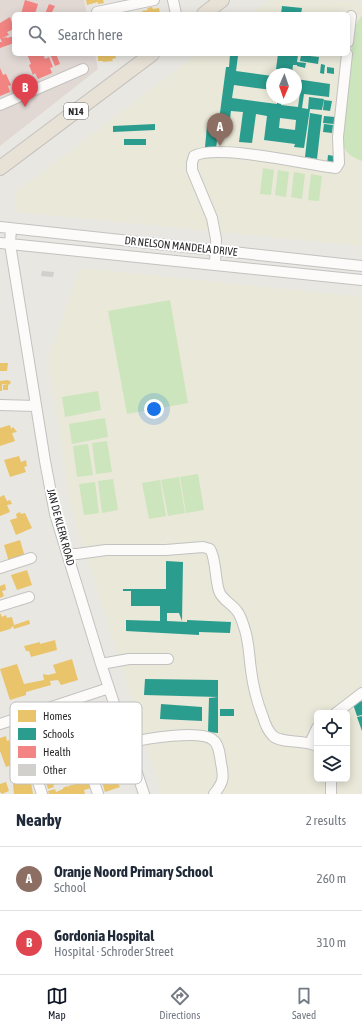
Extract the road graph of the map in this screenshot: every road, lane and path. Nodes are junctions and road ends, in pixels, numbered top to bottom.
1 (154, 0) edge
2 (173, 0) edge
3 (222, 0) edge
4 (97, 12) dead end
5 (176, 12) edge
6 (207, 12) edge
7 (351, 16) dead end
8 (350, 25) edge
9 (149, 56) edge
10 (347, 56) edge
11 (83, 70) dead end
12 (0, 105) edge
13 (0, 168) edge
14 (0, 227) edge
15 (10, 228) junction
16 (5, 244) edge
17 (216, 250) junction
18 (215, 265) junction
19 (362, 266) edge
20 (362, 280) edge
21 (0, 405) edge
22 (36, 406) junction
23 (67, 554) junction
24 (31, 558) dead end
25 (0, 567) edge
26 (29, 597) dead end
27 (0, 606) edge
28 (168, 659) dead end
29 (101, 664) junction
30 (109, 688) junction
31 (362, 693) edge
32 (67, 702) edge
33 (114, 702) edge
34 (340, 710) edge
35 (10, 720) edge
36 (0, 724) edge
37 (142, 740) edge
38 (314, 744) edge
39 (332, 782) edge
40 (39, 784) edge
41 (95, 784) edge
42 (140, 784) edge
43 (42, 794) edge
44 (98, 794) edge
45 (143, 794) edge
46 (214, 794) edge
47 (331, 794) edge

1 - 4 street
2 - 5 street
3 - 6 highway
7 - 8 street
9 - 13 highway, N14
10 - 17 street
11 - 12 street
14 - 15 street, DR NELSON MANDELA DRIVE
15 - 16 street, JAN DE KLERK ROAD
15 - 17 street, DR NELSON MANDELA DRIVE
16 - 18 street, DR NELSON MANDELA DRIVE
16 - 22 street, JAN DE KLERK ROAD
17 - 18 street
17 - 19 street, DR NELSON MANDELA DRIVE
18 - 20 street, DR NELSON MANDELA DRIVE
21 - 22 street
22 - 23 street, JAN DE KLERK ROAD
23 - 29 street, JAN DE KLERK ROAD
23 - 38 street
24 - 25 street
26 - 27 street
28 - 29 street
29 - 30 street, JAN DE KLERK ROAD
30 - 32 street
30 - 33 street, JAN DE KLERK ROAD
31 - 34 street
35 - 36 street
37 - 46 street
39 - 47 street
40 - 43 street
41 - 44 street
42 - 45 street, JAN DE KLERK ROAD

